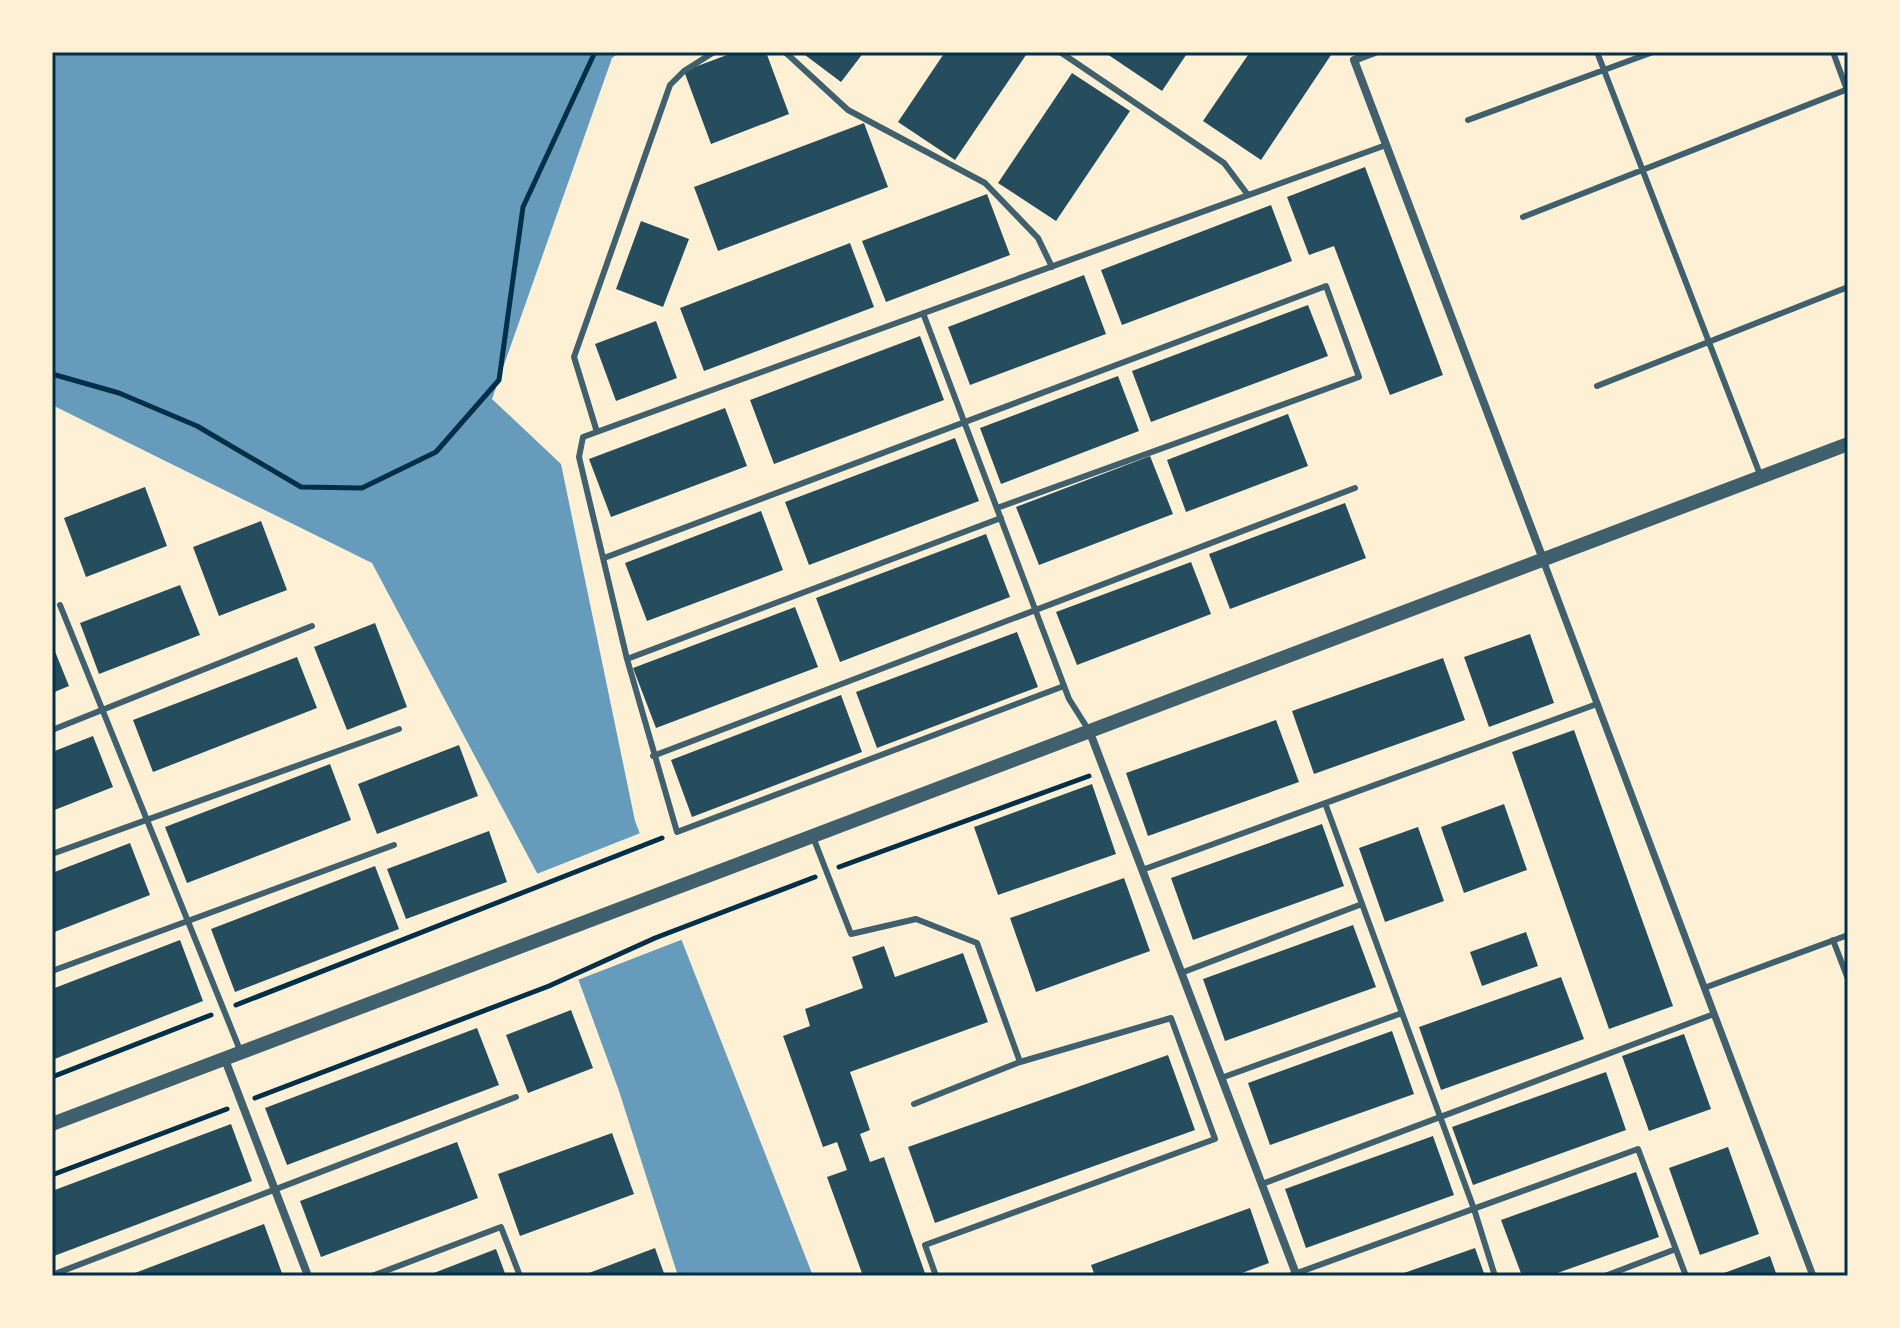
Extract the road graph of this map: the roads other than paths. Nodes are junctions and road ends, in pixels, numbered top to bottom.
1 (714, 52) edge
2 (785, 52) edge
3 (1060, 52) edge
4 (1347, 52) edge
5 (1375, 52) edge
6 (1597, 52) edge
7 (1653, 52) edge
8 (1833, 52) edge
9 (1354, 60) junction
10 (1604, 70) junction
11 (1848, 90) edge
12 (1468, 120) dead end
13 (1386, 145) junction
14 (1642, 171) junction
15 (1248, 195) junction
16 (1523, 217) dead end
17 (1052, 267) junction
18 (1848, 287) edge
19 (923, 313) junction
20 (1709, 342) junction
21 (1597, 386) dead end
22 (964, 421) junction
23 (597, 432) junction
24 (1848, 444) edge
25 (1761, 477) junction
26 (1355, 488) dead end
27 (997, 508) junction
28 (1001, 518) junction
29 (604, 558) junction
30 (1543, 559) junction
31 (60, 605) dead end
32 (1036, 611) junction
33 (312, 626) dead end
34 (627, 659) junction
35 (1064, 686) junction
36 (1597, 704) junction
37 (105, 711) junction
38 (399, 729) dead end
39 (52, 730) edge
40 (1089, 730) junction
41 (653, 756) junction
42 (1325, 803) junction
43 (147, 818) junction
44 (812, 834) junction
45 (394, 845) dead end
46 (52, 854) edge
47 (1142, 870) junction
48 (1362, 904) junction
49 (188, 920) junction
50 (1848, 935) edge
51 (1833, 940) junction
52 (52, 971) edge
53 (1181, 973) junction
54 (1848, 979) edge
55 (1704, 988) junction
56 (1402, 1013) junction
57 (1714, 1014) junction
58 (240, 1051) junction
59 (224, 1057) junction
60 (1020, 1062) junction
61 (1221, 1078) junction
62 (516, 1097) dead end
63 (914, 1104) dead end
64 (1440, 1117) junction
65 (52, 1124) edge
66 (1262, 1184) junction
67 (275, 1190) junction
68 (1474, 1209) junction
69 (1676, 1249) junction
70 (52, 1275) edge
71 (1293, 1275) edge
72 (308, 1276) edge
73 (372, 1276) edge
74 (520, 1276) edge
75 (936, 1276) edge
76 (1495, 1276) edge
77 (1605, 1276) edge
78 (1686, 1276) edge
79 (1813, 1276) edge

1 - 23 lane
2 - 17 lane
3 - 15 lane
4 - 9 lane
5 - 9 street
6 - 10 lane
7 - 10 lane
8 - 11 lane
9 - 13 street
10 - 12 lane
10 - 14 lane
11 - 14 lane
13 - 15 lane
13 - 30 street
14 - 16 lane
14 - 20 lane
15 - 17 lane
17 - 19 lane
18 - 20 lane
19 - 22 lane
19 - 23 lane
20 - 21 lane
20 - 25 lane
22 - 27 lane
22 - 27 lane
22 - 29 lane
23 - 29 lane
24 - 25 street
25 - 30 street
26 - 32 lane
27 - 28 lane
28 - 32 lane
28 - 34 lane
29 - 34 lane
30 - 36 street
30 - 40 street
31 - 37 lane
32 - 35 lane
32 - 41 lane
33 - 37 lane
34 - 41 lane
35 - 40 lane
35 - 41 lane
36 - 42 lane
36 - 55 street
37 - 39 lane
37 - 43 lane
38 - 43 lane
40 - 44 street
40 - 47 street
42 - 47 lane
42 - 48 lane
43 - 46 lane
43 - 49 lane
44 - 58 street
44 - 60 lane
45 - 49 lane
47 - 53 street
48 - 53 lane
48 - 56 lane
49 - 52 lane
49 - 58 lane
50 - 51 lane
51 - 54 lane
51 - 55 lane
53 - 61 street
55 - 57 street
56 - 61 lane
56 - 64 lane
57 - 64 lane
57 - 79 street
58 - 59 street
59 - 65 street
59 - 67 street
60 - 63 lane
60 - 75 lane
61 - 66 street
62 - 67 lane
64 - 66 lane
64 - 68 lane
66 - 71 street
67 - 70 lane
67 - 72 street
68 - 69 lane
68 - 71 lane
68 - 76 lane
69 - 77 lane
69 - 78 lane
73 - 74 lane

